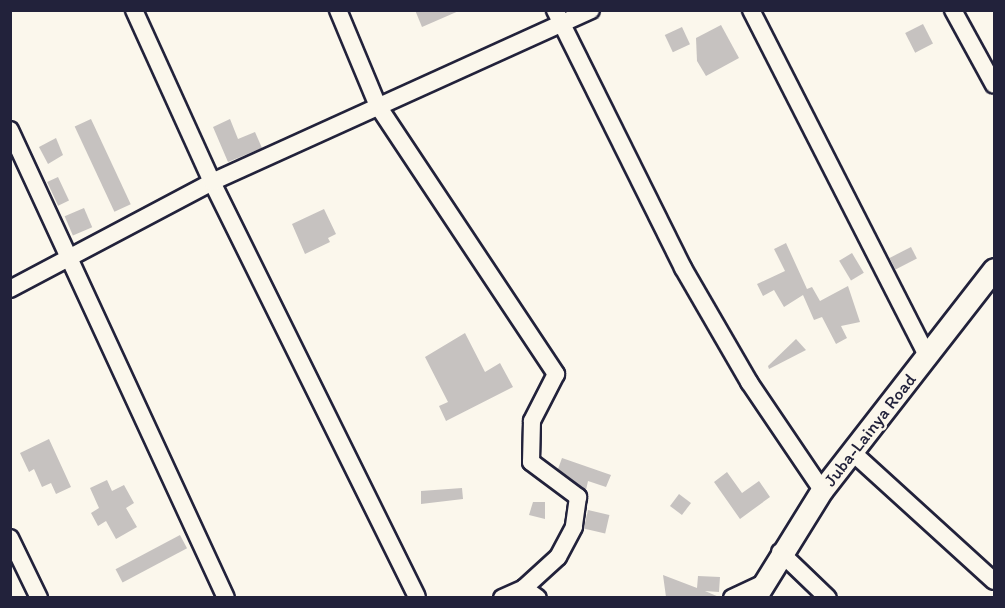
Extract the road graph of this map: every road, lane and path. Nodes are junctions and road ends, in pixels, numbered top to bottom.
1 (134, 10) edge
2 (338, 10) edge
3 (591, 10) edge
4 (751, 10) edge
5 (953, 10) edge
6 (558, 17) edge
7 (994, 85) edge
8 (378, 106) junction
9 (10, 130) edge
10 (212, 182) junction
11 (73, 259) junction
12 (994, 269) edge
13 (10, 289) edge
14 (928, 357) junction
15 (851, 451) junction
16 (822, 490) junction
17 (10, 538) edge
18 (780, 552) junction
19 (994, 581) edge
20 (524, 588) junction
21 (759, 591) edge
22 (39, 597) edge
23 (226, 597) edge
24 (419, 597) edge
25 (502, 597) edge
26 (538, 597) edge
27 (732, 597) edge
28 (828, 597) edge

1 - 10 street
2 - 8 street
3 - 6 street
4 - 14 street
5 - 7 street
6 - 8 street
6 - 16 street
8 - 10 street
8 - 20 street
9 - 11 street
10 - 11 street
10 - 24 street
11 - 13 street
11 - 23 street
12 - 14 main road, Juba-Lainya Road
14 - 15 main road, Juba-Lainya Road
15 - 16 main road, Juba-Lainya Road
15 - 19 street
16 - 18 main road, Juba-Lainya Road
17 - 22 street
18 - 21 main road, Juba-Lainya Road
18 - 28 street
20 - 25 street
20 - 26 street
21 - 27 street

